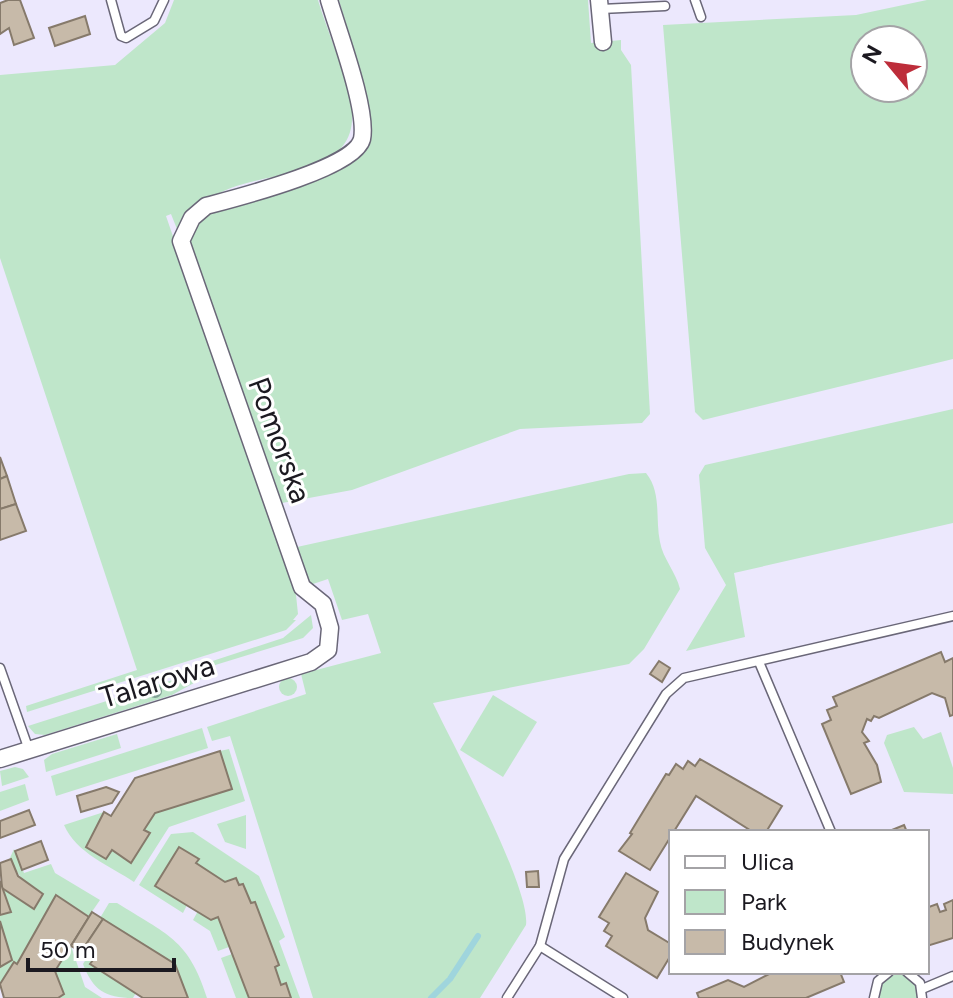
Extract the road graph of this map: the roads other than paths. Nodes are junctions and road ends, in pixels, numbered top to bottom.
1 (111, 0) edge
2 (164, 0) edge
3 (329, 0) edge
4 (695, 0) edge
5 (599, 4) edge
6 (665, 6) dead end
7 (701, 17) dead end
8 (603, 42) dead end
9 (953, 616) edge
10 (328, 650) joint
11 (759, 662) junction
12 (0, 668) edge
13 (29, 750) junction
14 (0, 759) edge
15 (830, 830) edge
16 (540, 946) junction
17 (887, 974) edge
18 (908, 974) edge
19 (953, 976) edge
20 (922, 994) edge
21 (507, 998) edge
22 (623, 998) edge
23 (874, 998) edge

1 - 2 lane
3 - 10 street, Pomorska
4 - 7 lane
5 - 6 lane
5 - 8 street
9 - 11 lane
10 - 13 street, Talarowa
11 - 15 lane
11 - 16 lane
12 - 13 lane
13 - 14 street, Talarowa
16 - 21 lane
16 - 22 lane
17 - 23 lane
18 - 20 lane
19 - 20 lane

